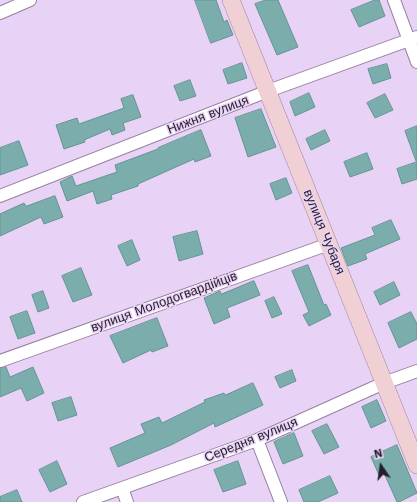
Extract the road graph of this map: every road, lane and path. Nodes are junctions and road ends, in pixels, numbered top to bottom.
1 (30, 0) edge
2 (230, 0) edge
3 (394, 0) edge
4 (0, 13) edge
5 (413, 39) edge
6 (417, 62) edge
7 (268, 91) junction
8 (0, 196) edge
9 (329, 244) junction
10 (0, 361) edge
11 (417, 371) edge
12 (384, 383) junction
13 (257, 440) junction
14 (417, 465) edge
15 (122, 488) junction
16 (84, 502) edge
17 (127, 502) edge
18 (281, 502) edge

1 - 4 street
2 - 7 street, вулиця Чубаря
3 - 5 street
5 - 6 street
5 - 7 street, Нижня вулиця
7 - 8 street, Нижня вулиця
7 - 9 street, вулиця Чубаря
9 - 10 street, вулиця Молодогвардійців
9 - 12 street, вулиця Чубаря
11 - 12 street, Середня вулиця
12 - 13 street, Середня вулиця
12 - 14 street, вулиця Чубаря
13 - 15 street, Середня вулиця
13 - 18 street
15 - 16 street, Середня вулиця
15 - 17 street

